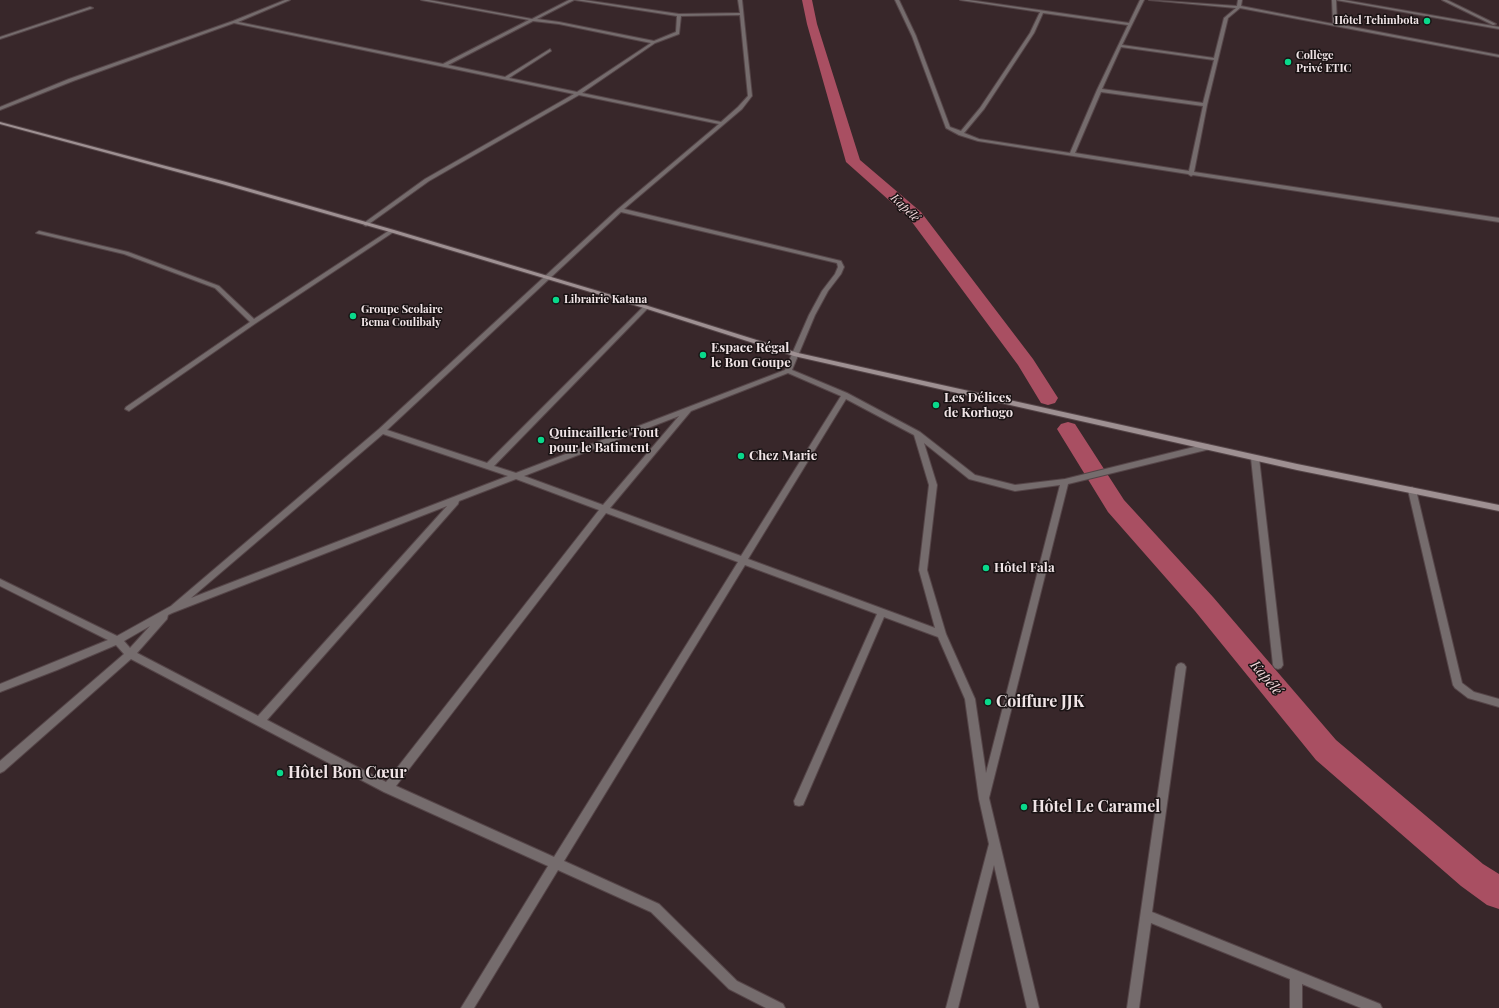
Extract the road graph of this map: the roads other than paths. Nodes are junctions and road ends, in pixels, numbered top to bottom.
1 (288, 0) edge
2 (424, 0) edge
3 (572, 0) edge
4 (577, 0) edge
5 (740, 0) edge
6 (897, 0) edge
7 (962, 0) edge
8 (1142, 0) edge
9 (1151, 0) edge
10 (1240, 0) edge
11 (1334, 0) edge
12 (1338, 0) edge
13 (1444, 0) edge
14 (1239, 7) junction
15 (91, 8) dead end
16 (1042, 12) junction
17 (742, 14) junction
18 (679, 15) junction
19 (534, 20) junction
20 (234, 22) junction
21 (1130, 24) junction
22 (1335, 25) junction
23 (1499, 27) edge
24 (0, 38) edge
25 (654, 42) junction
26 (1120, 46) junction
27 (550, 50) dead end
28 (1499, 56) edge
29 (1216, 59) junction
30 (445, 65) junction
31 (506, 78) junction
32 (1099, 90) junction
33 (577, 94) junction
34 (1205, 105) junction
35 (0, 108) edge
36 (0, 123) edge
37 (721, 123) junction
38 (962, 134) junction
39 (1072, 155) junction
40 (1191, 174) junction
41 (620, 210) junction
42 (1499, 220) edge
43 (366, 224) junction
44 (392, 231) junction
45 (39, 233) dead end
46 (547, 278) junction
47 (646, 308) junction
48 (254, 322) junction
49 (796, 355) junction
50 (788, 372) junction
51 (845, 394) junction
52 (690, 408) junction
53 (129, 409) dead end
54 (382, 431) junction
55 (917, 434) junction
56 (1206, 447) junction
57 (1255, 458) junction
58 (488, 467) junction
59 (516, 476) junction
60 (1065, 482) junction
61 (1412, 490) junction
62 (457, 501) junction
63 (1499, 508) edge
64 (604, 510) junction
65 (742, 562) junction
66 (0, 582) edge
67 (169, 610) junction
68 (882, 612) junction
69 (941, 634) junction
70 (117, 640) junction
71 (130, 654) junction
72 (1278, 665) dead end
73 (1181, 667) dead end
74 (0, 688) edge
75 (1499, 703) edge
76 (260, 722) junction
77 (0, 768) edge
78 (388, 788) junction
79 (984, 799) junction
80 (799, 800) dead end
81 (994, 844) junction
82 (556, 864) junction
83 (1146, 915) junction
84 (1296, 976) junction
85 (467, 1008) edge
86 (779, 1008) edge
87 (952, 1008) edge
88 (1033, 1008) edge
89 (1133, 1008) edge
90 (1296, 1008) edge
91 (1376, 1008) edge

1 - 20 street
2 - 19 street
3 - 19 street
4 - 18 street
5 - 17 street
6 - 38 street
7 - 16 street
8 - 21 street
9 - 14 street
10 - 14 street
11 - 22 street
12 - 23 street
13 - 23 street
14 - 22 street
14 - 29 street
15 - 24 street
16 - 21 street
16 - 38 street
17 - 18 street
17 - 37 street
18 - 25 street
19 - 25 street
19 - 30 street
20 - 30 street
20 - 35 street
21 - 26 street
22 - 28 street
25 - 33 street
26 - 29 street
26 - 32 street
27 - 31 street
29 - 34 street
30 - 31 street
31 - 33 street
32 - 34 street
32 - 39 street
33 - 37 street
33 - 43 street
34 - 40 street
36 - 43 street
37 - 41 street
38 - 39 street
39 - 40 street
40 - 42 street
41 - 46 street
41 - 49 street
43 - 44 street
44 - 46 street
44 - 48 street
45 - 48 street
46 - 47 street
46 - 54 street
47 - 49 street
47 - 58 street
48 - 53 street
49 - 50 street
49 - 56 street
50 - 51 street
50 - 52 street
51 - 55 street
51 - 65 street
52 - 59 street
52 - 64 street
54 - 58 street
54 - 67 street
55 - 60 street
55 - 69 street
56 - 57 street
56 - 60 street
57 - 61 street
57 - 72 street
58 - 59 street
59 - 62 street
59 - 64 street
60 - 79 street
61 - 63 street
61 - 75 street
62 - 67 street
62 - 76 street
64 - 65 street
64 - 78 street
65 - 68 street
65 - 82 street
66 - 70 street
67 - 70 street
67 - 71 street
68 - 69 street
68 - 80 street
69 - 79 street
70 - 71 street
70 - 74 street
71 - 76 street
71 - 77 street
73 - 83 street
76 - 78 street
78 - 82 street
79 - 81 street
81 - 87 street
81 - 88 street
82 - 85 street
82 - 86 street
83 - 84 street
83 - 89 street
84 - 90 street
84 - 91 street

